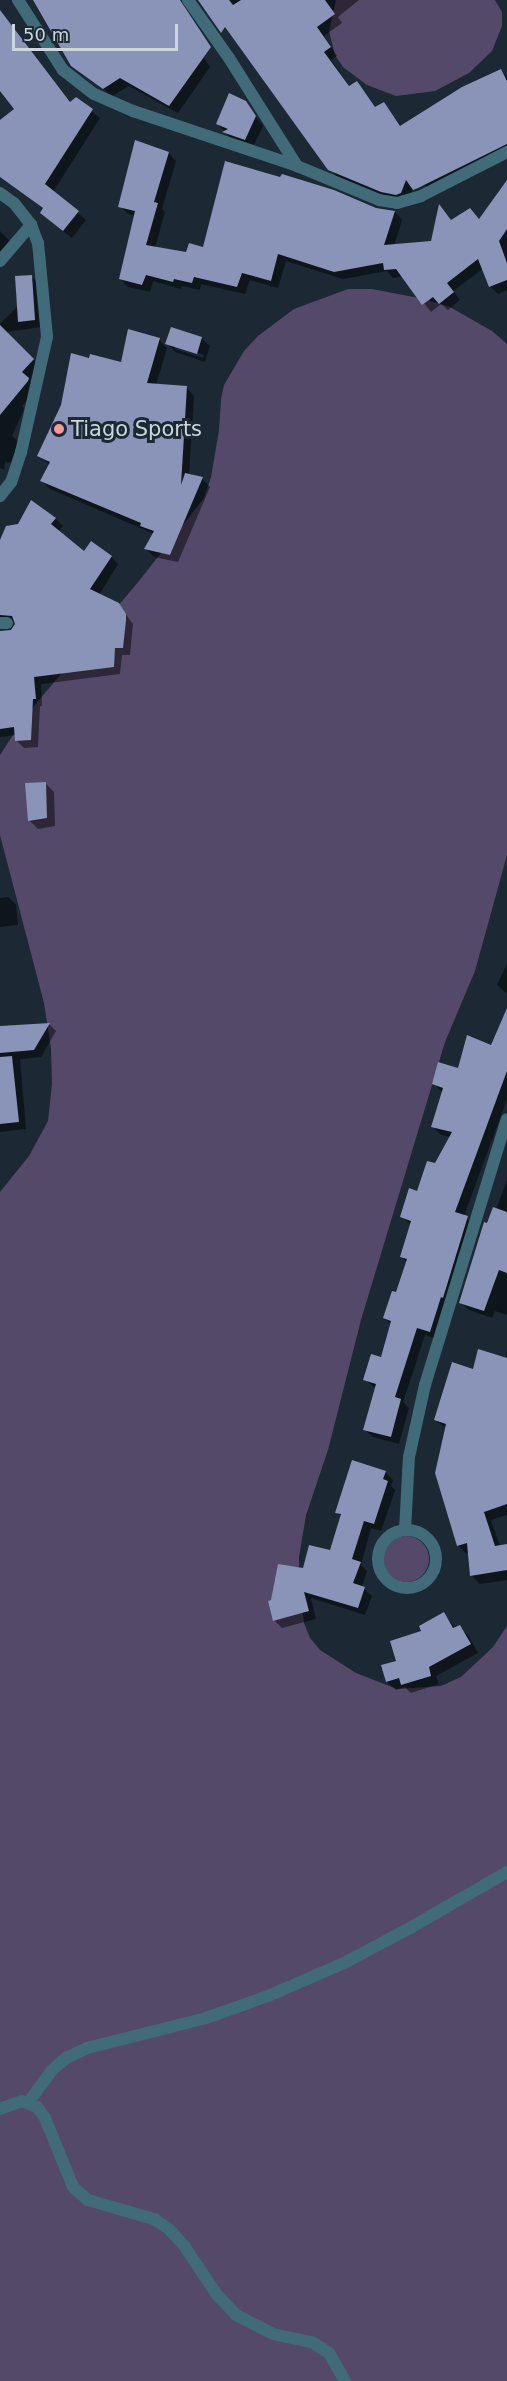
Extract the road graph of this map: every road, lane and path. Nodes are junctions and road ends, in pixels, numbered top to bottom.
1 (18, 0) edge
2 (188, 0) edge
3 (507, 152) edge
4 (297, 166) junction
5 (0, 193) edge
6 (31, 225) junction
7 (0, 261) edge
8 (0, 496) edge
9 (507, 1119) edge
10 (405, 1530) junction
11 (507, 1872) edge
12 (28, 2103) junction
13 (0, 2109) edge
14 (345, 2381) edge

1 - 4 street
2 - 4 street
3 - 4 street
5 - 6 street
6 - 7 street
6 - 8 street
9 - 10 street
10 - 10 street
11 - 12 street
12 - 13 street
12 - 14 street

